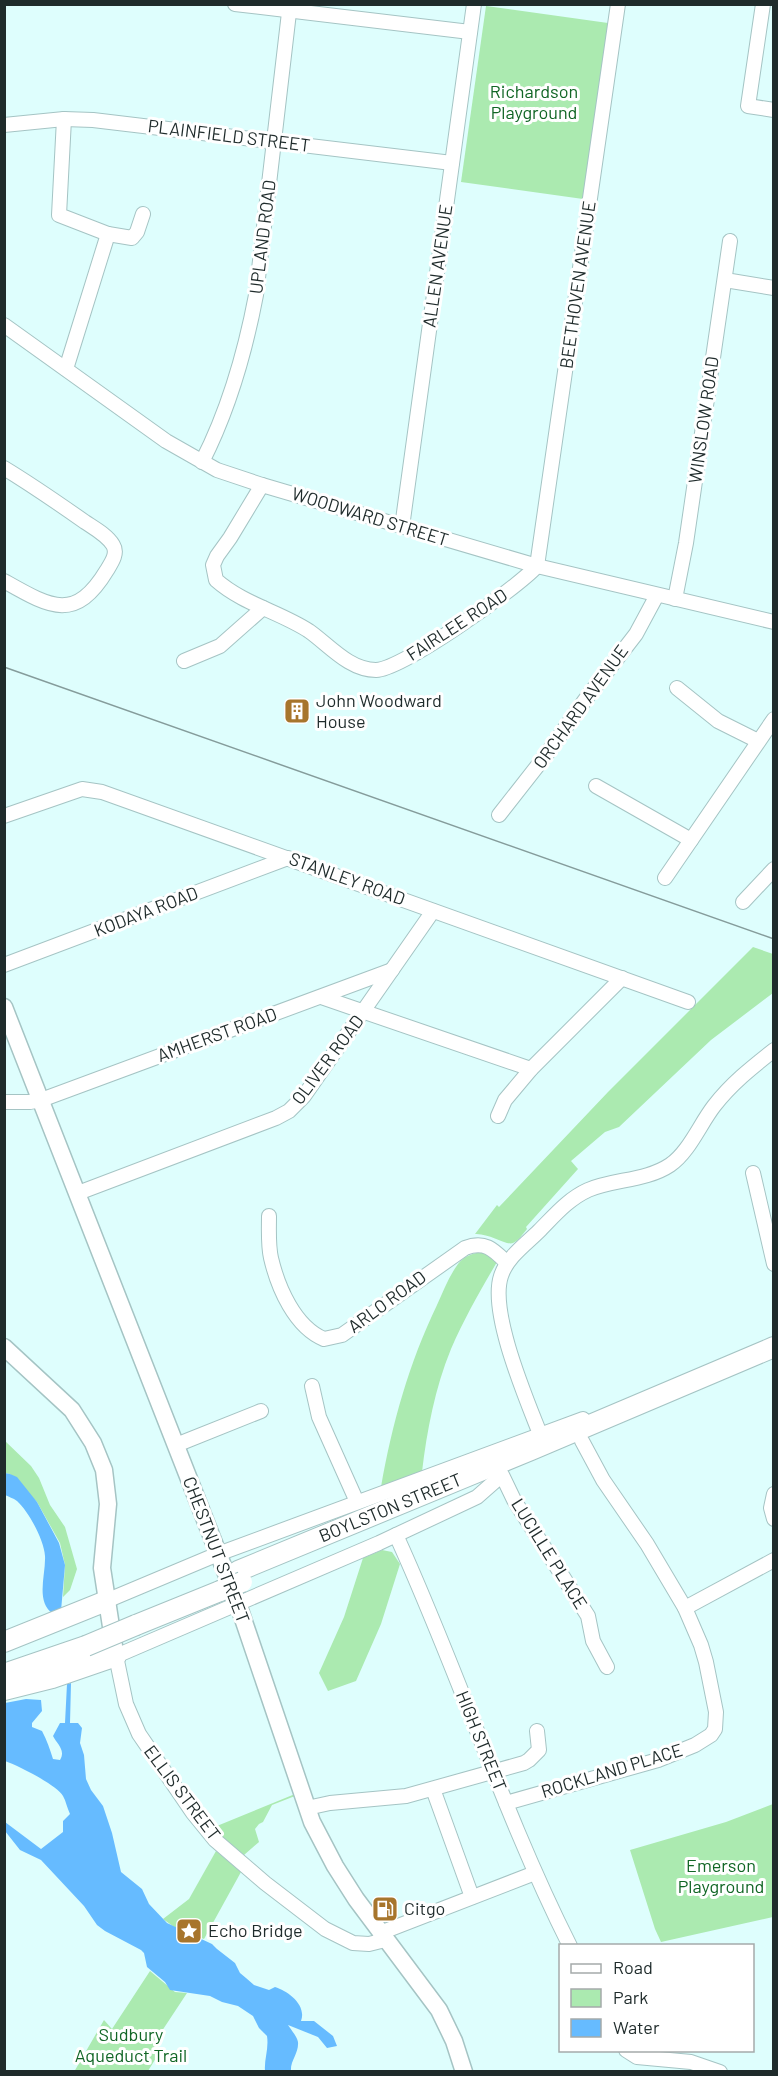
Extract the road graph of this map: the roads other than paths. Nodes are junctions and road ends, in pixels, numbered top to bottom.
1 (235, 4) edge
2 (474, 4) edge
3 (618, 4) edge
4 (763, 4) edge
5 (289, 8) edge
6 (470, 32) junction
7 (774, 110) edge
8 (64, 119) junction
9 (4, 125) edge
10 (274, 142) junction
11 (452, 163) junction
12 (143, 214) dead end
13 (108, 234) junction
14 (730, 241) dead end
15 (725, 280) junction
16 (774, 288) edge
17 (4, 325) edge
18 (66, 369) junction
19 (202, 462) junction
20 (4, 468) edge
21 (262, 485) junction
22 (402, 527) junction
23 (537, 566) junction
24 (4, 581) edge
25 (657, 595) junction
26 (675, 599) junction
27 (263, 608) junction
28 (774, 622) edge
29 (184, 661) dead end
30 (677, 688) dead end
31 (774, 719) edge
32 (758, 741) junction
33 (596, 786) dead end
34 (500, 815) dead end
35 (4, 816) edge
36 (691, 840) junction
37 (288, 858) junction
38 (774, 869) edge
39 (665, 878) dead end
40 (743, 902) dead end
41 (433, 910) junction
42 (4, 965) edge
43 (392, 970) junction
44 (622, 978) junction
45 (321, 997) junction
46 (688, 1002) dead end
47 (4, 1007) edge
48 (364, 1012) junction
49 (774, 1050) edge
50 (531, 1070) junction
51 (41, 1100) junction
52 (4, 1102) edge
53 (498, 1116) dead end
54 (753, 1173) dead end
55 (78, 1193) junction
56 (767, 1210) edge
57 (269, 1216) dead end
58 (507, 1263) junction
59 (774, 1264) edge
60 (4, 1347) edge
61 (774, 1347) edge
62 (774, 1361) edge
63 (312, 1386) dead end
64 (653, 1397) junction
65 (261, 1411) dead end
66 (540, 1434) junction
67 (582, 1441) junction
68 (176, 1445) junction
69 (502, 1475) junction
70 (774, 1494) edge
71 (357, 1502) junction
72 (774, 1519) edge
73 (396, 1535) junction
74 (218, 1554) junction
75 (774, 1560) edge
76 (240, 1576) junction
77 (106, 1601) junction
78 (238, 1604) junction
79 (685, 1608) junction
80 (85, 1640) junction
81 (4, 1642) edge
82 (116, 1656) junction
83 (4, 1662) edge
84 (607, 1667) dead end
85 (4, 1674) edge
86 (4, 1690) edge
87 (537, 1731) dead end
88 (493, 1772) junction
89 (433, 1789) junction
90 (506, 1803) junction
91 (307, 1808) junction
92 (536, 1873) junction
93 (472, 1897) junction
94 (383, 1936) junction
95 (569, 1944) edge
96 (629, 2052) edge
97 (464, 2072) edge
98 (720, 2072) edge

1 - 5 street
2 - 6 street, ALLEN AVENUE
3 - 23 street, BEETHOVEN AVENUE
4 - 7 street
5 - 6 street
5 - 10 street, UPLAND ROAD
6 - 11 street, ALLEN AVENUE
8 - 9 street, PLAINFIELD STREET
8 - 10 street, PLAINFIELD STREET
8 - 13 street
10 - 11 street, PLAINFIELD STREET
10 - 19 street, UPLAND ROAD
11 - 22 street, ALLEN AVENUE
12 - 13 street
13 - 18 street
14 - 15 street, WINSLOW ROAD
15 - 16 street
15 - 26 street, WINSLOW ROAD
17 - 18 street, WOODWARD STREET
18 - 19 street, WOODWARD STREET
19 - 21 street, WOODWARD STREET
20 - 24 street
21 - 22 street, WOODWARD STREET
21 - 27 street, FAIRLEE ROAD
22 - 23 street, WOODWARD STREET
23 - 25 street, WOODWARD STREET
23 - 27 street, FAIRLEE ROAD
25 - 26 street, WOODWARD STREET
25 - 34 street, ORCHARD AVENUE
26 - 28 street, WOODWARD STREET
27 - 29 street
30 - 32 street
31 - 32 street
32 - 36 street
33 - 36 street
35 - 37 street, STANLEY ROAD
36 - 39 street
37 - 41 street, STANLEY ROAD
37 - 42 street, KODAYA ROAD
38 - 40 street
41 - 43 street, OLIVER ROAD
41 - 44 street, STANLEY ROAD
43 - 45 street, AMHERST ROAD
43 - 48 street, OLIVER ROAD
44 - 46 street, STANLEY ROAD
44 - 50 street
45 - 48 street
45 - 51 street, AMHERST ROAD
47 - 51 main road, CHESTNUT STREET
48 - 50 street
48 - 55 street, OLIVER ROAD
49 - 58 street
50 - 53 street
51 - 52 street, AMHERST ROAD
51 - 55 main road, CHESTNUT STREET
54 - 56 street
55 - 68 main road, CHESTNUT STREET
56 - 59 street
57 - 58 street, ARLO ROAD
58 - 66 street
60 - 77 main road
61 - 64 highway, BOYLSTON STREET
62 - 67 highway, BOYLSTON STREET
63 - 71 street
64 - 66 street
64 - 76 highway, BOYLSTON STREET
65 - 68 street
66 - 71 street
67 - 69 highway, BOYLSTON STREET
67 - 79 street, ROCKLAND PLACE
68 - 74 main road, CHESTNUT STREET
69 - 73 street
69 - 76 highway, BOYLSTON STREET
69 - 84 street, LUCILLE PLACE
70 - 72 street
71 - 74 street
73 - 78 street
73 - 88 street, HIGH STREET
74 - 77 street
74 - 78 main road, CHESTNUT STREET
75 - 79 street
76 - 80 highway, BOYLSTON STREET
77 - 81 highway
77 - 82 main road
78 - 82 street
78 - 91 main road, CHESTNUT STREET
79 - 90 street, ROCKLAND PLACE
80 - 83 highway, BOYLSTON STREET
80 - 85 highway, BOYLSTON STREET
82 - 86 highway
82 - 94 street, ELLIS STREET
87 - 88 street
88 - 89 street
88 - 90 street, HIGH STREET
89 - 91 street
89 - 93 street
90 - 92 street, HIGH STREET
91 - 94 main road, CHESTNUT STREET
92 - 93 street, ELLIS STREET
92 - 95 street, HIGH STREET
93 - 94 street, ELLIS STREET
94 - 97 main road, CHESTNUT STREET
96 - 98 street

